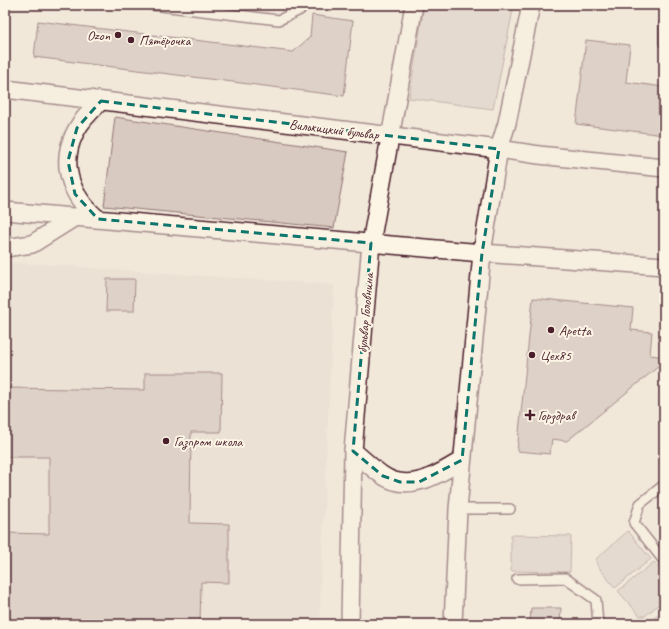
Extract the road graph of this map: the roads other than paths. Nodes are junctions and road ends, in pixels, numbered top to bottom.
1 (152, 5) edge
2 (304, 5) edge
3 (414, 5) edge
4 (531, 5) edge
5 (664, 24) edge
6 (664, 43) edge
7 (5, 89) edge
8 (101, 101) junction
9 (391, 136) junction
10 (499, 149) junction
11 (664, 168) edge
12 (5, 211) edge
13 (75, 217) junction
14 (98, 219) junction
15 (371, 242) junction
16 (5, 248) edge
17 (482, 253) junction
18 (664, 266) edge
19 (353, 451) junction
20 (462, 460) junction
21 (664, 485) edge
22 (458, 509) junction
23 (510, 509) dead end
24 (664, 561) edge
25 (517, 579) dead end
26 (350, 624) edge
27 (453, 624) edge
28 (598, 624) edge

1 - 2 lane
3 - 9 street, бульвар Головнина
4 - 10 street
5 - 6 lane
7 - 8 street, Вилькицкий бульвар
8 - 9 street, Вилькицкий бульвар
8 - 14 street
9 - 10 street, Вилькицкий бульвар
9 - 15 street, бульвар Головнина
10 - 11 street, Вилькицкий бульвар
10 - 17 street
12 - 13 street
13 - 14 street
13 - 16 street
14 - 15 street
15 - 17 street
15 - 19 street, бульвар Головнина
17 - 18 street
17 - 20 street
19 - 20 street
19 - 26 street, бульвар Головнина
20 - 22 street
21 - 24 lane
22 - 23 lane
22 - 27 street
25 - 28 lane

